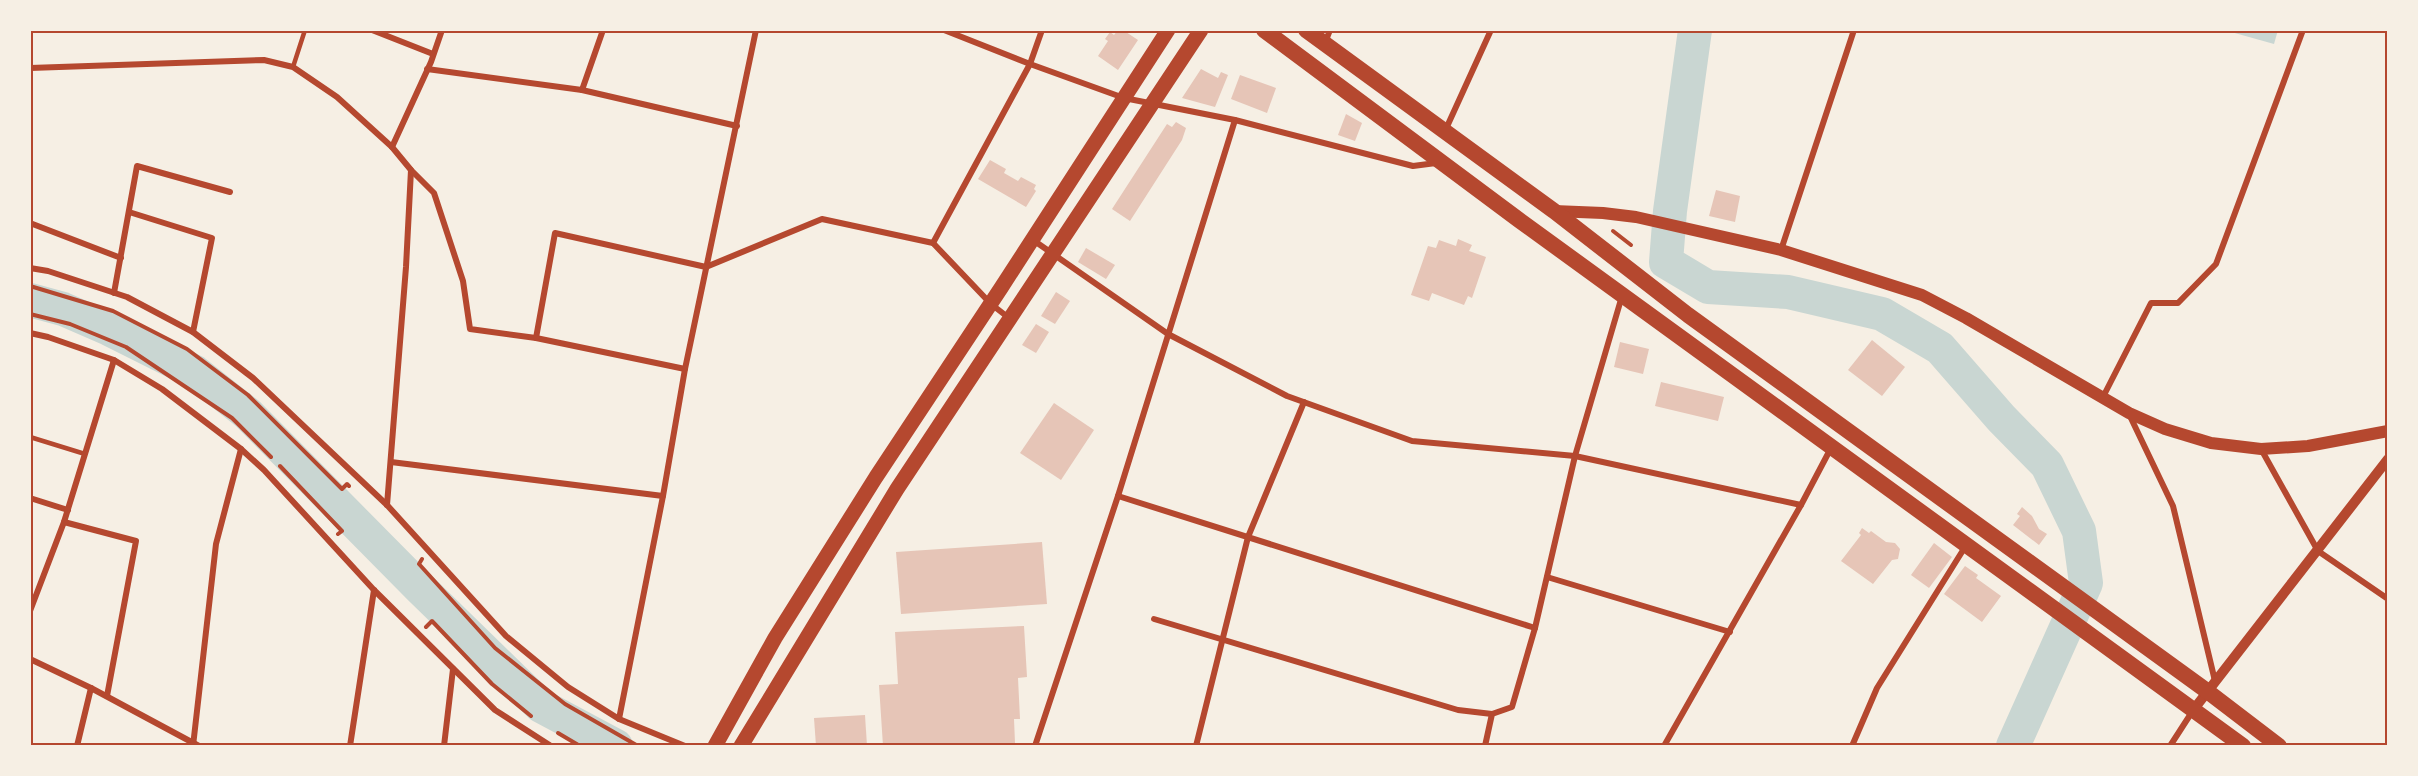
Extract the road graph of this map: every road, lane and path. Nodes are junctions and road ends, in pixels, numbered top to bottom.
1 (305, 30) edge
2 (372, 30) edge
3 (442, 30) edge
4 (603, 30) edge
5 (756, 30) edge
6 (944, 30) edge
7 (1042, 30) edge
8 (1168, 30) edge
9 (1202, 30) edge
10 (1264, 30) edge
11 (1306, 30) edge
12 (1491, 30) edge
13 (1854, 30) edge
14 (2303, 30) edge
15 (1327, 37) edge
16 (433, 54) junction
17 (1030, 64) junction
18 (293, 67) junction
19 (30, 68) edge
20 (427, 69) junction
21 (582, 90) junction
22 (1124, 98) junction
23 (1153, 102) junction
24 (1235, 120) junction
25 (737, 126) junction
26 (1445, 131) junction
27 (392, 147) junction
28 (1443, 163) junction
29 (411, 170) junction
30 (230, 192) dead end
31 (1554, 210) junction
32 (129, 212) junction
33 (30, 223) edge
34 (1604, 224) dead end
35 (1033, 240) junction
36 (933, 243) junction
37 (1631, 245) dead end
38 (1781, 250) junction
39 (1052, 252) junction
40 (121, 258) junction
41 (706, 267) junction
42 (30, 268) edge
43 (30, 286) edge
44 (114, 293) junction
45 (1622, 296) junction
46 (991, 304) junction
47 (30, 314) edge
48 (1009, 318) junction
49 (193, 332) junction
50 (30, 333) edge
51 (1168, 334) junction
52 (536, 338) junction
53 (114, 360) junction
54 (685, 369) junction
55 (2103, 397) junction
56 (1304, 402) junction
57 (2129, 413) junction
58 (2388, 431) edge
59 (30, 437) edge
60 (1832, 446) junction
61 (241, 449) junction
62 (2261, 449) junction
63 (85, 454) junction
64 (1575, 456) junction
65 (2388, 459) edge
66 (391, 462) junction
67 (347, 484) dead end
68 (663, 496) junction
69 (1118, 496) junction
70 (30, 498) edge
71 (387, 505) junction
72 (1801, 505) junction
73 (68, 510) junction
74 (64, 522) junction
75 (334, 537) dead end
76 (1248, 537) junction
77 (1967, 544) junction
78 (2318, 551) junction
79 (1547, 577) junction
80 (374, 590) junction
81 (2388, 599) edge
82 (30, 611) edge
83 (1154, 619) dead end
84 (432, 621) dead end
85 (1535, 628) junction
86 (1730, 632) junction
87 (1223, 638) junction
88 (30, 659) edge
89 (453, 669) junction
90 (2211, 686) junction
91 (91, 688) junction
92 (107, 696) junction
93 (2194, 709) junction
94 (1492, 714) junction
95 (619, 718) junction
96 (536, 720) dead end
97 (554, 731) dead end
98 (195, 745) edge
99 (77, 746) edge
100 (350, 746) edge
101 (444, 746) edge
102 (551, 746) edge
103 (580, 746) edge
104 (685, 746) edge
105 (715, 746) edge
106 (741, 746) edge
107 (1035, 746) edge
108 (1196, 746) edge
109 (1485, 746) edge
110 (1664, 746) edge
111 (1852, 746) edge
112 (2170, 746) edge
113 (2243, 746) edge
114 (2279, 746) edge

1 - 18 lane
2 - 16 street
3 - 16 street
4 - 21 street
5 - 25 street
6 - 17 street
7 - 17 street
8 - 22 main road
9 - 23 main road
10 - 28 highway
11 - 15 highway
12 - 26 street
13 - 38 street
14 - 55 street
15 - 26 highway
16 - 20 street
17 - 22 street
17 - 36 street
18 - 19 street
18 - 27 street
20 - 21 street
20 - 27 street
21 - 25 street
22 - 23 street
22 - 35 main road
23 - 24 street
23 - 39 main road
24 - 28 street
24 - 51 street
25 - 41 street
26 - 31 highway
27 - 29 street
28 - 45 highway
29 - 52 street
29 - 66 street
30 - 32 street
31 - 38 main road
31 - 90 highway
32 - 40 street
32 - 49 street
33 - 40 street
34 - 37 path
35 - 39 street
35 - 46 main road
36 - 41 street
36 - 46 street
38 - 55 main road
39 - 48 main road
39 - 51 street
40 - 44 street
41 - 52 street
41 - 54 street
42 - 44 street
43 - 67 path
44 - 49 street
45 - 60 highway
45 - 64 street
46 - 48 street
46 - 105 main road
47 - 75 path
48 - 106 main road
49 - 71 street
50 - 53 street
51 - 56 street
51 - 69 street
52 - 54 street
53 - 61 street
53 - 63 street
54 - 68 street
55 - 57 main road
56 - 64 street
56 - 76 street
57 - 62 main road
57 - 90 street
58 - 62 main road
59 - 63 lane
60 - 72 street
60 - 77 highway
61 - 80 street
61 - 98 street
62 - 78 street
63 - 73 street
64 - 72 street
64 - 79 street
65 - 78 street
66 - 68 street
66 - 71 street
68 - 95 street
69 - 76 street
69 - 107 street
70 - 73 street
71 - 95 street
72 - 86 street
73 - 74 street
74 - 82 street
74 - 92 street
76 - 85 street
76 - 87 street
77 - 93 highway
77 - 111 street
78 - 81 street
78 - 90 street
79 - 85 street
79 - 86 street
80 - 89 street
80 - 100 street
83 - 87 street
84 - 96 path
85 - 94 street
86 - 110 street
87 - 94 street
87 - 108 street
88 - 91 street
89 - 101 street
89 - 102 street
90 - 93 street
90 - 114 highway
91 - 92 street
91 - 99 street
92 - 98 street
93 - 112 street
93 - 113 highway
94 - 109 street
95 - 104 street
97 - 103 path

